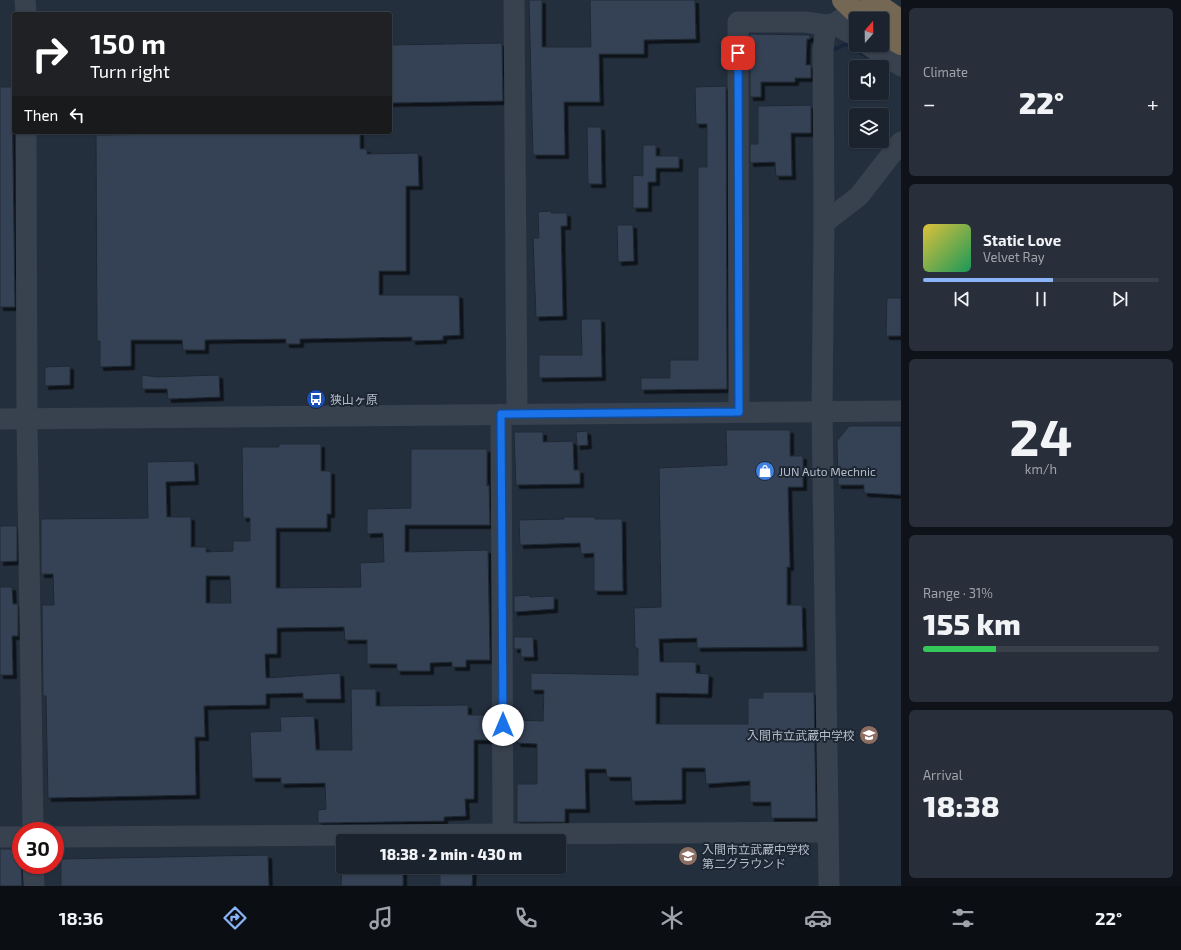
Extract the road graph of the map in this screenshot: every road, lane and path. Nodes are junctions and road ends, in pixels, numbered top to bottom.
1 (26, 0) edge
2 (514, 0) edge
3 (842, 0) edge
4 (870, 0) edge
5 (26, 12) edge
6 (855, 12) edge
7 (901, 21) edge
8 (830, 24) junction
9 (849, 33) edge
10 (889, 37) edge
11 (901, 44) edge
12 (879, 52) edge
13 (901, 66) edge
14 (26, 134) edge
15 (901, 142) edge
16 (824, 223) junction
17 (822, 411) junction
18 (901, 411) edge
19 (739, 412) junction
20 (509, 413) junction
21 (27, 418) junction
22 (0, 419) edge
23 (33, 822) edge
24 (828, 832) junction
25 (503, 834) joint
26 (336, 835) edge
27 (0, 837) edge
28 (12, 837) edge
29 (64, 837) edge
30 (33, 874) edge
31 (34, 886) edge
32 (829, 886) edge

1 - 5 street
2 - 20 street
3 - 6 highway
4 - 7 highway
4 - 8 street
8 - 9 street
8 - 16 street
8 - 19 street
10 - 11 highway
12 - 13 street
14 - 21 street
15 - 16 street
16 - 17 street
17 - 18 street
17 - 19 street
17 - 24 street
19 - 20 street
20 - 21 street
20 - 25 street
21 - 22 street
21 - 23 street
24 - 25 street
24 - 32 street
26 - 29 street
27 - 28 street
30 - 31 street

